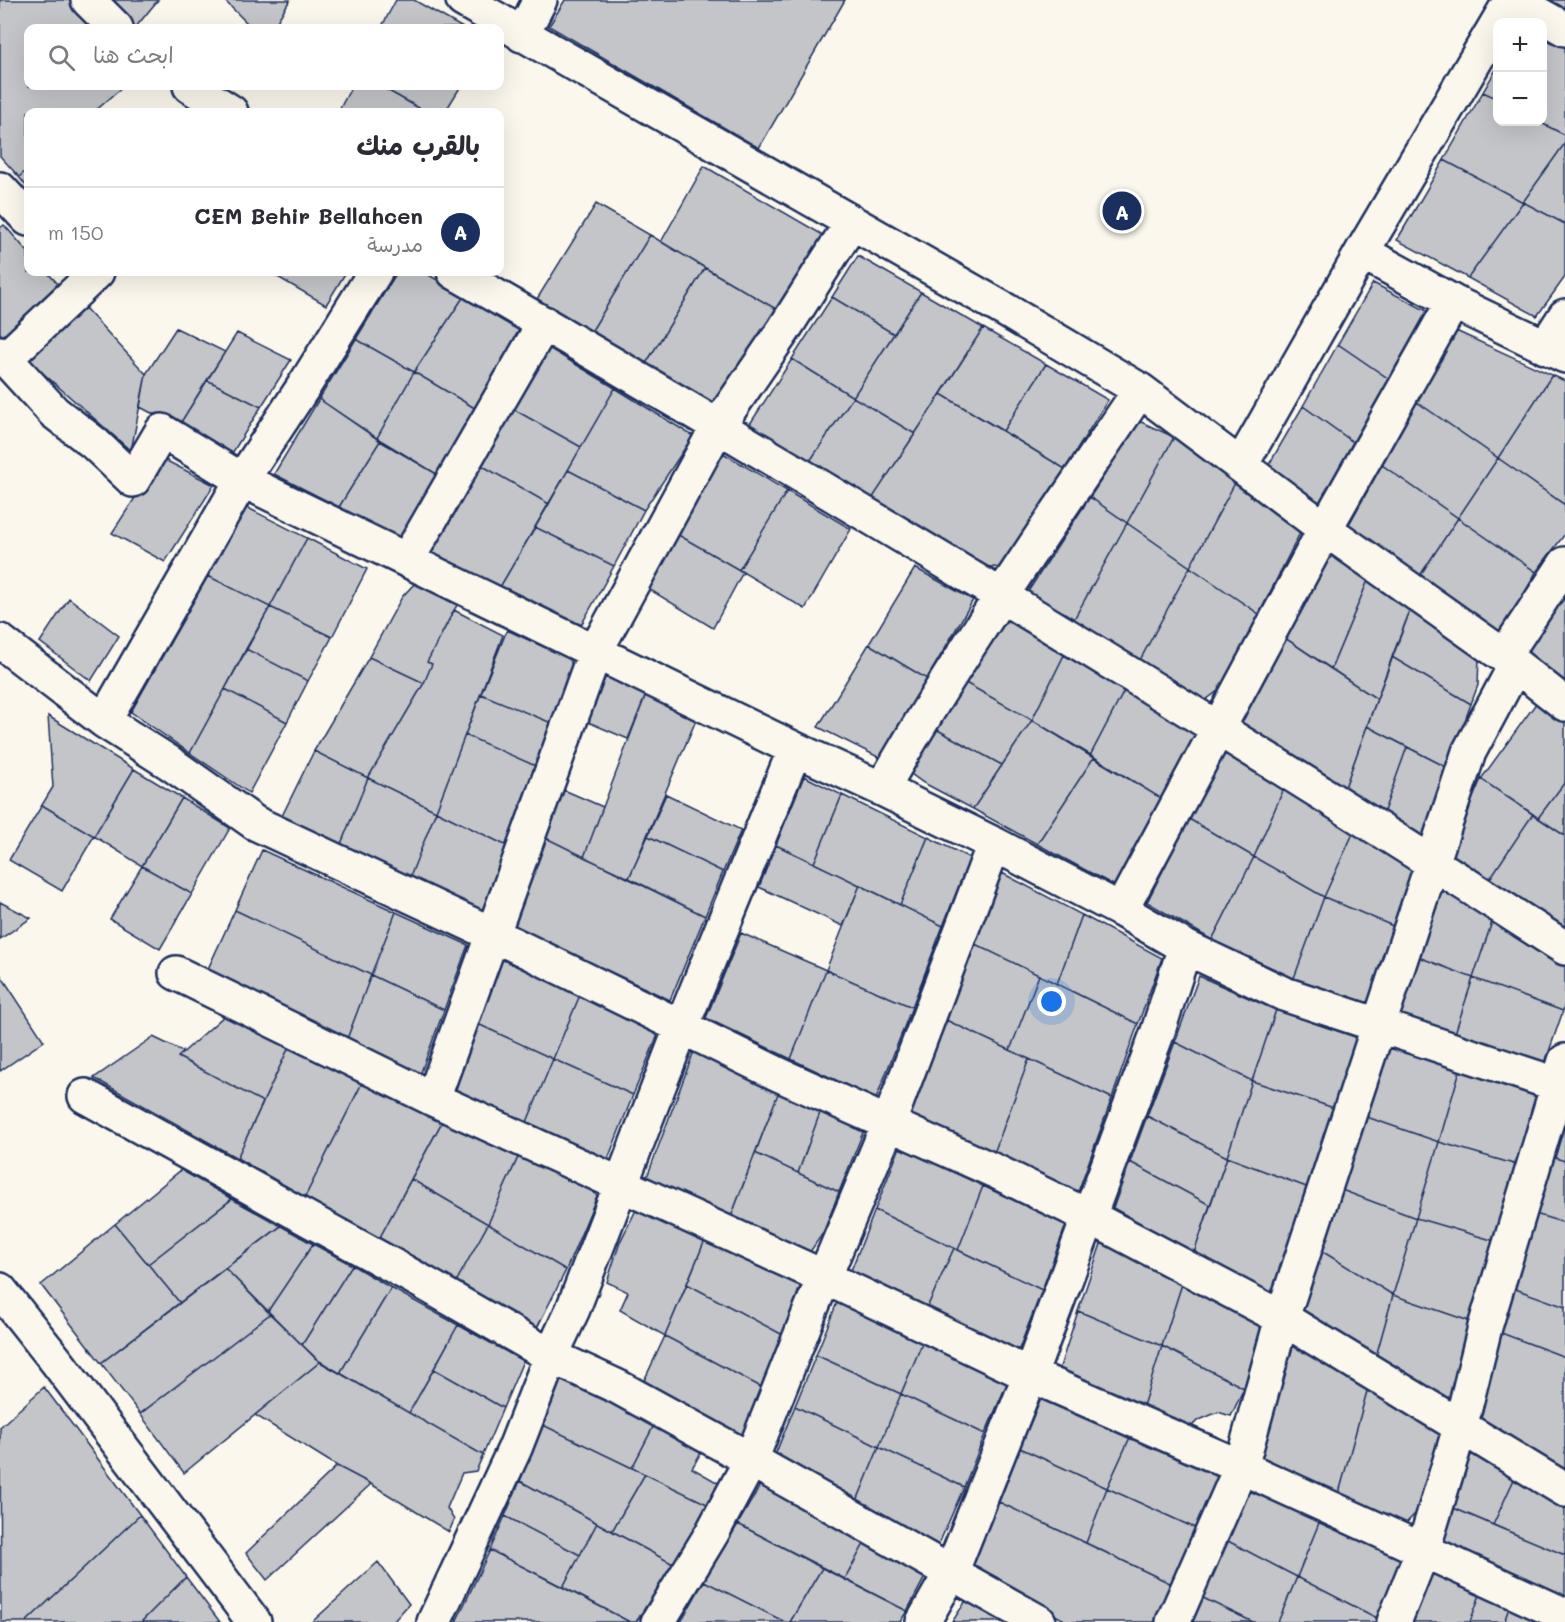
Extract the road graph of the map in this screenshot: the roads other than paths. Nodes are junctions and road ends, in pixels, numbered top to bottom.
1 (88, 0) edge
2 (463, 0) edge
3 (540, 0) edge
4 (1512, 0) edge
5 (112, 24) edge
6 (503, 24) edge
7 (504, 24) edge
8 (1565, 29) edge
9 (522, 35) junction
10 (196, 90) edge
11 (225, 108) edge
12 (0, 189) edge
13 (24, 215) edge
14 (852, 222) junction
15 (1362, 252) junction
16 (86, 276) edge
17 (373, 276) edge
18 (461, 276) edge
19 (1453, 302) junction
20 (1565, 316) edge
21 (543, 323) junction
22 (1555, 352) edge
23 (2, 356) edge
24 (1140, 390) junction
25 (718, 426) junction
26 (1241, 465) junction
27 (242, 480) junction
28 (1325, 529) junction
29 (407, 560) junction
30 (1565, 564) edge
31 (1002, 596) junction
32 (0, 641) edge
33 (596, 652) junction
34 (1510, 661) junction
35 (1565, 704) edge
36 (104, 721) junction
37 (1218, 729) junction
38 (795, 749) junction
39 (882, 789) junction
40 (994, 844) junction
41 (1432, 862) junction
42 (1121, 910) junction
43 (492, 934) junction
44 (1185, 946) junction
45 (1565, 948) edge
46 (176, 973) dead end
47 (682, 1026) junction
48 (1378, 1026) junction
49 (1562, 1078) edge
50 (85, 1096) dead end
51 (433, 1099) junction
52 (888, 1125) junction
53 (621, 1183) junction
54 (1090, 1217) junction
55 (824, 1277) junction
56 (0, 1290) edge
57 (1282, 1318) junction
58 (551, 1356) junction
59 (1030, 1375) junction
60 (1460, 1428) junction
61 (751, 1460) junction
62 (1241, 1467) junction
63 (1565, 1490) edge
64 (1423, 1550) junction
65 (951, 1573) junction
66 (1565, 1615) edge
67 (254, 1622) edge
68 (434, 1622) edge
69 (658, 1622) edge
70 (922, 1622) edge
71 (1039, 1622) edge
72 (1173, 1622) edge
73 (1394, 1622) edge

1 - 5 street
2 - 6 street
3 - 9 street
4 - 8 street
4 - 15 street
7 - 9 street
9 - 14 street
10 - 11 street
12 - 13 street
14 - 24 street
14 - 25 street
15 - 19 street
15 - 26 street
16 - 23 street
17 - 27 street
18 - 21 street
19 - 22 street
19 - 28 street
20 - 22 street
21 - 25 street
21 - 29 street
23 - 27 street
24 - 26 street
24 - 31 street
25 - 31 street
25 - 33 street
26 - 28 street
27 - 29 street
27 - 36 street
28 - 34 street
28 - 37 street
29 - 33 street
30 - 34 street
31 - 37 street
31 - 39 street
32 - 36 street
33 - 38 street
33 - 43 street
34 - 35 street
34 - 41 street
36 - 43 street
37 - 41 street
37 - 42 street
38 - 39 street
38 - 47 street
39 - 40 street
40 - 42 street
40 - 52 street
41 - 45 street
41 - 48 street
42 - 44 street
43 - 47 street
43 - 51 street
44 - 48 street
44 - 54 street
46 - 51 street
47 - 52 street
47 - 53 street
48 - 49 street
48 - 57 street
49 - 60 street
50 - 58 street
51 - 53 street
52 - 54 street
52 - 55 street
53 - 55 street
53 - 58 street
54 - 57 street
54 - 59 street
55 - 59 street
55 - 61 street
56 - 67 street
57 - 60 street
57 - 62 street
58 - 61 street
58 - 68 street
59 - 62 street
59 - 65 street
60 - 63 street
60 - 64 street
61 - 65 street
61 - 69 street
62 - 64 street
62 - 72 street
64 - 66 street
64 - 73 street
65 - 70 street
65 - 71 street

